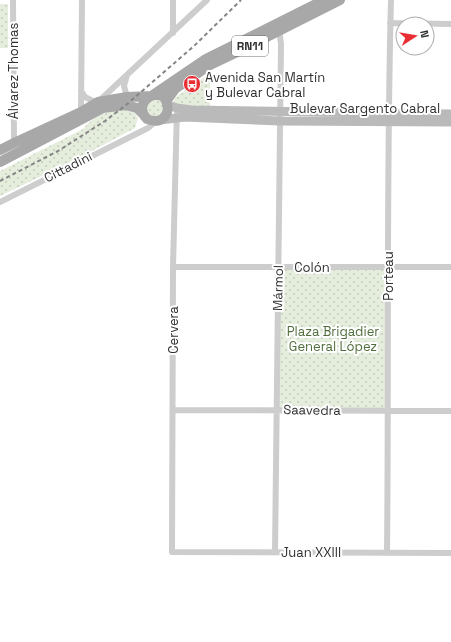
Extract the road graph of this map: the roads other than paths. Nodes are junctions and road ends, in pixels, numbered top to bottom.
1 (13, 0) edge
2 (82, 0) edge
3 (173, 0) edge
4 (207, 0) edge
5 (324, 0) edge
6 (340, 0) edge
7 (390, 0) edge
8 (390, 23) junction
9 (451, 24) edge
10 (278, 27) junction
11 (173, 33) junction
12 (129, 72) junction
13 (81, 90) junction
14 (152, 95) junction
15 (127, 97) junction
16 (97, 102) junction
17 (172, 108) junction
18 (81, 112) junction
19 (451, 114) edge
20 (280, 117) junction
21 (388, 117) junction
22 (142, 119) junction
23 (158, 121) junction
24 (451, 122) edge
25 (136, 133) junction
26 (14, 143) junction
27 (0, 150) edge
28 (0, 162) edge
29 (0, 202) edge
30 (173, 267) junction
31 (279, 267) junction
32 (451, 267) edge
33 (388, 268) junction
34 (173, 410) junction
35 (277, 410) junction
36 (451, 411) edge
37 (389, 412) junction
38 (172, 552) joint
39 (275, 552) junction
40 (387, 552) junction
41 (451, 553) edge

1 - 26 street, Álvarez Thomas
2 - 13 street
3 - 11 street
4 - 11 street
5 - 10 main road, RN11
6 - 10 main road, RN11
7 - 8 street, Porteau
8 - 9 street
8 - 21 street, Porteau
10 - 14 main road, RN11
10 - 17 main road, RN11
10 - 20 street, Mármol
11 - 12 street
12 - 15 street
12 - 16 street
13 - 16 street
13 - 18 street
14 - 15 main road
14 - 17 main road
14 - 22 main road
15 - 16 main road
16 - 18 main road
17 - 20 main road, Bulevar Sargento Cabral
17 - 23 main road, RN11
17 - 30 street, Cervera
18 - 26 main road
19 - 21 main road, Bulevar Sargento Cabral
20 - 21 main road, Bulevar Sargento Cabral
20 - 31 street, Mármol
21 - 24 main road, Bulevar Sargento Cabral
21 - 33 street, Porteau
22 - 23 main road
22 - 25 street
22 - 28 main road
23 - 25 street, Cittadini
25 - 29 street, Cittadini
26 - 27 main road
30 - 31 street, Colón
30 - 34 street, Cervera
31 - 33 street, Colón
31 - 35 street, Mármol
32 - 33 street, Colón
33 - 37 street, Porteau
34 - 35 street, Saavedra
34 - 38 street, Cervera
35 - 37 street, Saavedra
35 - 39 street, Mármol
36 - 37 street, Saavedra
37 - 40 street, Porteau
38 - 39 street, Juan XXIII
39 - 40 street, Juan XXIII
40 - 41 street, Juan XXIII

